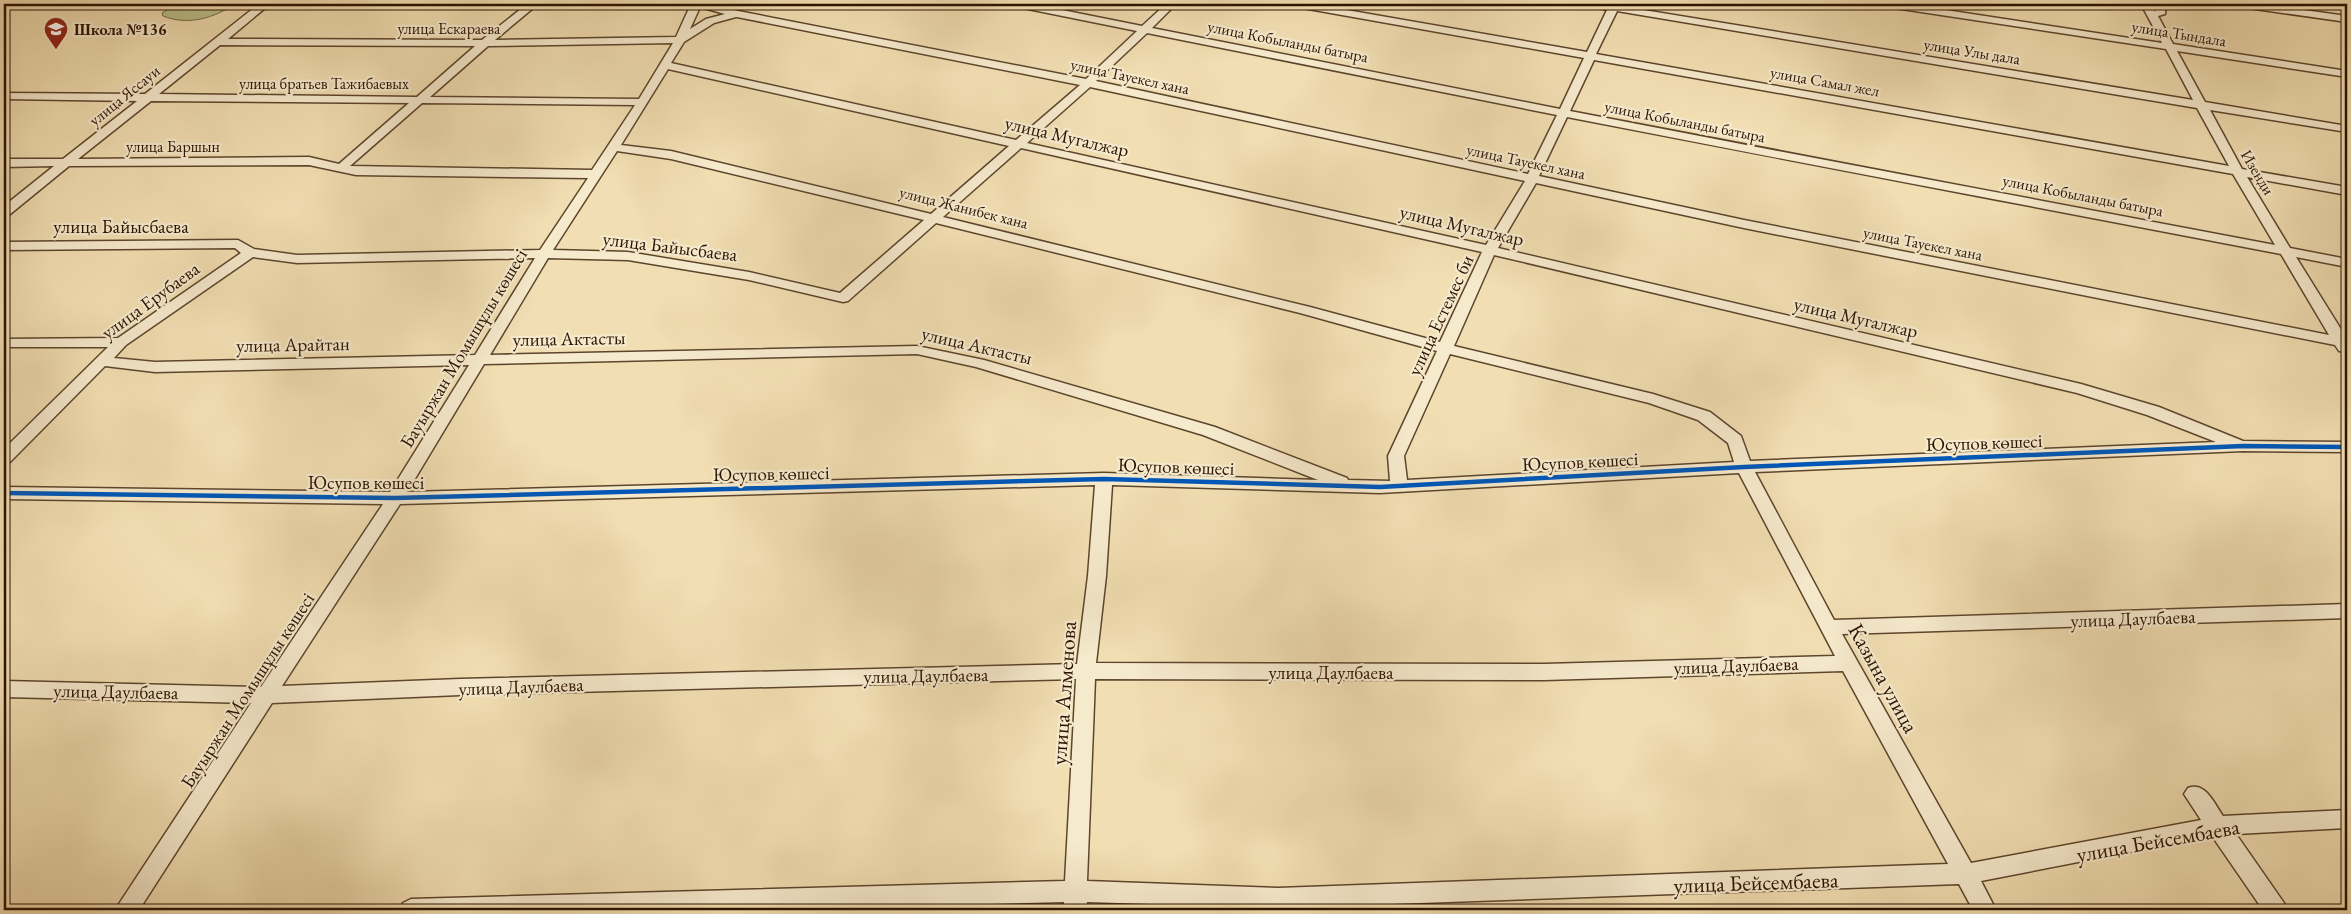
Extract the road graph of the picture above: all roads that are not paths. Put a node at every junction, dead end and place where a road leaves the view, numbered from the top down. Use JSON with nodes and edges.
{"nodes":[{"id":1,"x":265,"y":4,"type":"edge"},
{"id":2,"x":533,"y":4,"type":"edge"},
{"id":3,"x":696,"y":4,"type":"edge"},
{"id":4,"x":700,"y":4,"type":"edge"},
{"id":5,"x":1018,"y":4,"type":"edge"},
{"id":6,"x":1172,"y":4,"type":"edge"},
{"id":7,"x":1297,"y":4,"type":"edge"},
{"id":8,"x":1591,"y":4,"type":"edge"},
{"id":9,"x":1888,"y":4,"type":"edge"},
{"id":10,"x":2139,"y":4,"type":"edge"},
{"id":11,"x":2146,"y":4,"type":"edge"},
{"id":12,"x":2241,"y":4,"type":"edge"},
{"id":13,"x":2267,"y":4,"type":"edge"},
{"id":14,"x":2338,"y":4,"type":"edge"},
{"id":15,"x":2347,"y":5,"type":"edge"},
{"id":16,"x":1614,"y":6,"type":"edge"},
{"id":17,"x":2157,"y":9,"type":"edge"},
{"id":18,"x":737,"y":14,"type":"junction"},
{"id":19,"x":2347,"y":17,"type":"edge"},
{"id":20,"x":1144,"y":29,"type":"junction"},
{"id":21,"x":680,"y":40,"type":"junction"},
{"id":22,"x":217,"y":42,"type":"junction"},
{"id":23,"x":484,"y":43,"type":"junction"},
{"id":24,"x":2174,"y":48,"type":"junction"},
{"id":25,"x":1591,"y":55,"type":"junction"},
{"id":26,"x":665,"y":64,"type":"junction"},
{"id":27,"x":2347,"y":74,"type":"edge"},
{"id":28,"x":1088,"y":83,"type":"junction"},
{"id":29,"x":4,"y":96,"type":"edge"},
{"id":30,"x":146,"y":98,"type":"junction"},
{"id":31,"x":421,"y":100,"type":"junction"},
{"id":32,"x":643,"y":102,"type":"junction"},
{"id":33,"x":2206,"y":106,"type":"junction"},
{"id":34,"x":1564,"y":113,"type":"junction"},
{"id":35,"x":2347,"y":129,"type":"edge"},
{"id":36,"x":1018,"y":145,"type":"junction"},
{"id":37,"x":613,"y":146,"type":"junction"},
{"id":38,"x":4,"y":163,"type":"edge"},
{"id":39,"x":64,"y":163,"type":"junction"},
{"id":40,"x":341,"y":168,"type":"junction"},
{"id":41,"x":2244,"y":173,"type":"junction"},
{"id":42,"x":598,"y":174,"type":"junction"},
{"id":43,"x":1532,"y":179,"type":"junction"},
{"id":44,"x":2347,"y":190,"type":"edge"},
{"id":45,"x":4,"y":212,"type":"edge"},
{"id":46,"x":933,"y":218,"type":"junction"},
{"id":47,"x":4,"y":246,"type":"edge"},
{"id":48,"x":244,"y":248,"type":"junction"},
{"id":49,"x":1490,"y":250,"type":"junction"},
{"id":50,"x":2284,"y":251,"type":"junction"},
{"id":51,"x":2298,"y":253,"type":"junction"},
{"id":52,"x":544,"y":254,"type":"junction"},
{"id":53,"x":2347,"y":263,"type":"edge"},
{"id":54,"x":2345,"y":339,"type":"edge"},
{"id":55,"x":121,"y":342,"type":"junction"},
{"id":56,"x":4,"y":343,"type":"edge"},
{"id":57,"x":1444,"y":348,"type":"junction"},
{"id":58,"x":2347,"y":354,"type":"edge"},
{"id":59,"x":483,"y":360,"type":"junction"},
{"id":60,"x":102,"y":361,"type":"junction"},
{"id":61,"x":2243,"y":446,"type":"junction"},
{"id":62,"x":2347,"y":447,"type":"edge"},
{"id":63,"x":4,"y":458,"type":"edge"},
{"id":64,"x":1744,"y":467,"type":"junction"},
{"id":65,"x":1104,"y":479,"type":"junction"},
{"id":66,"x":1352,"y":486,"type":"junction"},
{"id":67,"x":1399,"y":486,"type":"junction"},
{"id":68,"x":4,"y":493,"type":"edge"},
{"id":69,"x":395,"y":498,"type":"junction"},
{"id":70,"x":2347,"y":611,"type":"edge"},
{"id":71,"x":1829,"y":627,"type":"junction"},
{"id":72,"x":1848,"y":663,"type":"junction"},
{"id":73,"x":1086,"y":671,"type":"junction"},
{"id":74,"x":4,"y":689,"type":"edge"},
{"id":75,"x":268,"y":695,"type":"junction"},
{"id":76,"x":2195,"y":794,"type":"dead end"},
{"id":77,"x":2347,"y":819,"type":"edge"},
{"id":78,"x":2217,"y":826,"type":"junction"},
{"id":79,"x":1966,"y":874,"type":"junction"},
{"id":80,"x":1076,"y":901,"type":"edge"},
{"id":81,"x":126,"y":910,"type":"edge"},
{"id":82,"x":411,"y":910,"type":"edge"},
{"id":83,"x":1985,"y":910,"type":"edge"},
{"id":84,"x":2276,"y":910,"type":"edge"}],
"edges":[{"from":1,"to":22,"type":"street","name":"улица Яссауи"},
{"from":2,"to":23,"type":"street"},
{"from":3,"to":21,"type":"street","name":"Бауыржан Момышұлы көшесі"},
{"from":4,"to":18,"type":"street","name":"улица Тауекел хана"},
{"from":5,"to":20,"type":"street","name":"улица Кобыланды батыра"},
{"from":6,"to":20,"type":"street"},
{"from":7,"to":25,"type":"street","name":"улица Самал жел"},
{"from":8,"to":16,"type":"street","name":"улица Улы дала"},
{"from":9,"to":24,"type":"street","name":"улица Тындала"},
{"from":10,"to":17,"type":"street"},
{"from":11,"to":17,"type":"street","name":"Изенди"},
{"from":12,"to":19,"type":"street"},
{"from":13,"to":19,"type":"street"},
{"from":14,"to":15,"type":"street"},
{"from":16,"to":25,"type":"street","name":"улица Естемес би"},
{"from":16,"to":33,"type":"street","name":"улица Улы дала"},
{"from":17,"to":24,"type":"street","name":"Изенди"},
{"from":18,"to":21,"type":"street"},
{"from":18,"to":28,"type":"street","name":"улица Тауекел хана"},
{"from":20,"to":28,"type":"street"},
{"from":20,"to":34,"type":"street","name":"улица Кобыланды батыра"},
{"from":21,"to":23,"type":"street","name":"улица Ескараева"},
{"from":21,"to":26,"type":"street","name":"Бауыржан Момышұлы көшесі"},
{"from":22,"to":23,"type":"street","name":"улица Ескараева"},
{"from":22,"to":30,"type":"street","name":"улица Яссауи"},
{"from":23,"to":31,"type":"street"},
{"from":24,"to":27,"type":"street","name":"улица Тындала"},
{"from":24,"to":33,"type":"street","name":"Изенди"},
{"from":25,"to":34,"type":"street","name":"улица Естемес би"},
{"from":25,"to":41,"type":"street","name":"улица Самал жел"},
{"from":26,"to":32,"type":"street","name":"Бауыржан Момышұлы көшесі"},
{"from":26,"to":36,"type":"street","name":"улица Мугалжар"},
{"from":28,"to":36,"type":"street"},
{"from":28,"to":43,"type":"street","name":"улица Тауекел хана"},
{"from":29,"to":30,"type":"street","name":"улица братьев Тажибаевых"},
{"from":30,"to":31,"type":"street","name":"улица братьев Тажибаевых"},
{"from":30,"to":39,"type":"street","name":"улица Яссауи"},
{"from":31,"to":32,"type":"street","name":"улица братьев Тажибаевых"},
{"from":31,"to":40,"type":"street"},
{"from":32,"to":37,"type":"street","name":"Бауыржан Момышұлы көшесі"},
{"from":33,"to":35,"type":"street","name":"улица Улы дала"},
{"from":33,"to":41,"type":"street","name":"Изенди"},
{"from":34,"to":43,"type":"street","name":"улица Естемес би"},
{"from":34,"to":50,"type":"street","name":"улица Кобыланды батыра"},
{"from":36,"to":46,"type":"street"},
{"from":36,"to":49,"type":"street","name":"улица Мугалжар"},
{"from":37,"to":42,"type":"street","name":"Бауыржан Момышұлы көшесі"},
{"from":37,"to":46,"type":"street","name":"улица Жанибек хана"},
{"from":38,"to":39,"type":"street","name":"улица Баршын"},
{"from":39,"to":40,"type":"street","name":"улица Баршын"},
{"from":39,"to":45,"type":"street","name":"улица Яссауи"},
{"from":40,"to":42,"type":"street"},
{"from":41,"to":44,"type":"street","name":"улица Самал жел"},
{"from":41,"to":50,"type":"street","name":"Изенди"},
{"from":41,"to":51,"type":"street","name":"Изенди"},
{"from":42,"to":52,"type":"street","name":"Бауыржан Момышұлы көшесі"},
{"from":43,"to":49,"type":"street","name":"улица Естемес би"},
{"from":43,"to":54,"type":"street","name":"улица Тауекел хана"},
{"from":46,"to":52,"type":"street","name":"улица Байысбаева"},
{"from":46,"to":57,"type":"street","name":"улица Жанибек хана"},
{"from":47,"to":48,"type":"street","name":"улица Байысбаева"},
{"from":48,"to":52,"type":"street","name":"улица Байысбаева"},
{"from":48,"to":55,"type":"street","name":"улица Ерубаева"},
{"from":49,"to":57,"type":"street","name":"улица Естемес би"},
{"from":49,"to":61,"type":"street","name":"улица Мугалжар"},
{"from":50,"to":51,"type":"street","name":"улица Кобыланды батыра"},
{"from":50,"to":54,"type":"street","name":"Изенди"},
{"from":51,"to":53,"type":"street","name":"улица Кобыланды батыра"},
{"from":51,"to":54,"type":"street","name":"Изенди"},
{"from":52,"to":59,"type":"street","name":"Бауыржан Момышұлы көшесі"},
{"from":54,"to":58,"type":"street","name":"Изенди"},
{"from":55,"to":56,"type":"street"},
{"from":55,"to":60,"type":"street","name":"улица Ерубаева"},
{"from":57,"to":64,"type":"street","name":"Казына улица"},
{"from":57,"to":67,"type":"street","name":"улица Естемес би"},
{"from":59,"to":60,"type":"street","name":"улица Арайтан"},
{"from":59,"to":66,"type":"street","name":"улица Актасты"},
{"from":59,"to":69,"type":"street","name":"Бауыржан Момышұлы көшесі"},
{"from":60,"to":63,"type":"street","name":"улица Ерубаева"},
{"from":61,"to":62,"type":"street","name":"Юсупов көшесі"},
{"from":61,"to":64,"type":"street","name":"Юсупов көшесі"},
{"from":64,"to":67,"type":"street","name":"Юсупов көшесі"},
{"from":64,"to":71,"type":"street","name":"Казына улица"},
{"from":65,"to":66,"type":"street","name":"Юсупов көшесі"},
{"from":65,"to":69,"type":"street","name":"Юсупов көшесі"},
{"from":65,"to":73,"type":"street","name":"улица Алменова"},
{"from":66,"to":67,"type":"street","name":"Юсупов көшесі"},
{"from":68,"to":69,"type":"street","name":"Юсупов көшесі"},
{"from":69,"to":75,"type":"street","name":"Бауыржан Момышұлы көшесі"},
{"from":70,"to":71,"type":"street","name":"улица Даулбаева"},
{"from":71,"to":72,"type":"street","name":"Казына улица"},
{"from":72,"to":73,"type":"street","name":"улица Даулбаева"},
{"from":72,"to":79,"type":"street","name":"Казына улица"},
{"from":73,"to":75,"type":"street","name":"улица Даулбаева"},
{"from":73,"to":80,"type":"street","name":"улица Алменова"},
{"from":74,"to":75,"type":"street","name":"улица Даулбаева"},
{"from":75,"to":81,"type":"street","name":"Бауыржан Момышұлы көшесі"},
{"from":76,"to":78,"type":"street"},
{"from":77,"to":78,"type":"street","name":"улица Бейсембаева"},
{"from":78,"to":79,"type":"street","name":"улица Бейсембаева"},
{"from":78,"to":84,"type":"street"},
{"from":79,"to":80,"type":"street","name":"улица Бейсембаева"},
{"from":79,"to":83,"type":"street","name":"Казына улица"},
{"from":80,"to":82,"type":"street","name":"улица Бейсембаева"}]}
